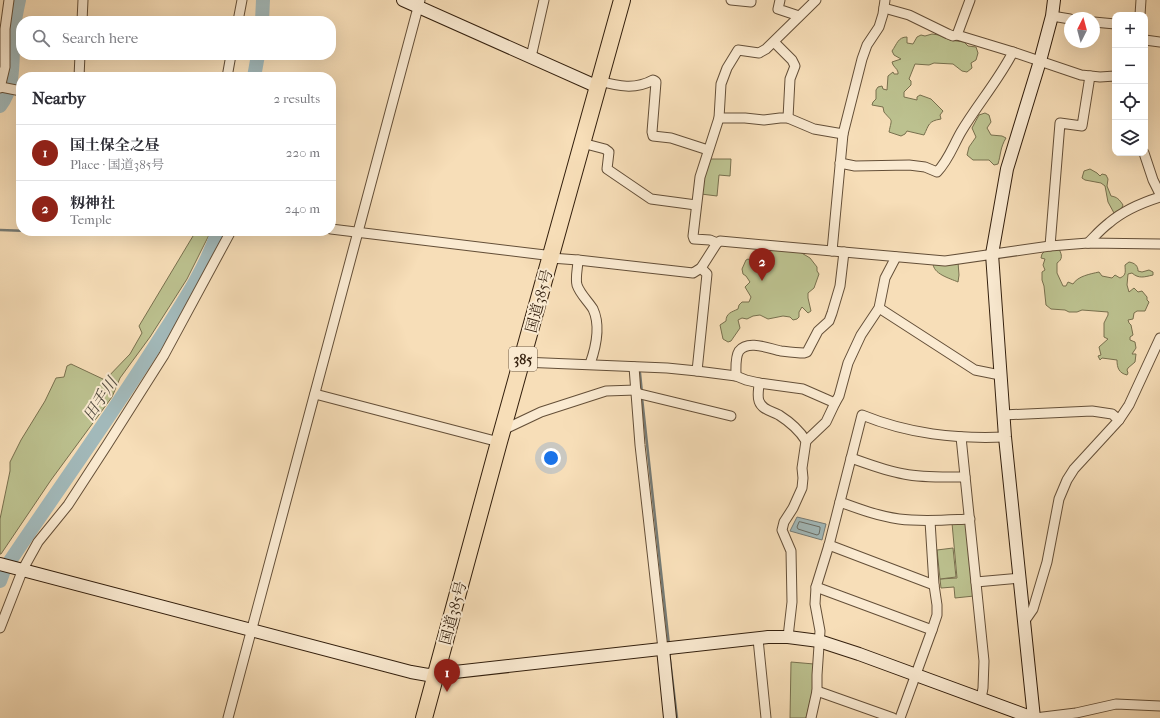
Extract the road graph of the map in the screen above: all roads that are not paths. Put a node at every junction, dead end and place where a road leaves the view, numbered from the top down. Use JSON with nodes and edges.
{"nodes":[{"id":1,"x":9,"y":0,"type":"edge"},
{"id":2,"x":83,"y":0,"type":"edge"},
{"id":3,"x":242,"y":0,"type":"edge"},
{"id":4,"x":403,"y":0,"type":"edge"},
{"id":5,"x":544,"y":0,"type":"edge"},
{"id":6,"x":622,"y":0,"type":"edge"},
{"id":7,"x":731,"y":0,"type":"edge"},
{"id":8,"x":752,"y":0,"type":"edge"},
{"id":9,"x":780,"y":0,"type":"edge"},
{"id":10,"x":816,"y":0,"type":"edge"},
{"id":11,"x":970,"y":0,"type":"edge"},
{"id":12,"x":1054,"y":0,"type":"edge"},
{"id":13,"x":1141,"y":0,"type":"edge"},
{"id":14,"x":419,"y":3,"type":"edge"},
{"id":15,"x":884,"y":4,"type":"edge"},
{"id":16,"x":1140,"y":12,"type":"edge"},
{"id":17,"x":82,"y":16,"type":"edge"},
{"id":18,"x":239,"y":16,"type":"edge"},
{"id":19,"x":799,"y":16,"type":"junction"},
{"id":20,"x":1052,"y":16,"type":"junction"},
{"id":21,"x":1064,"y":18,"type":"edge"},
{"id":22,"x":1100,"y":23,"type":"edge"},
{"id":23,"x":1112,"y":24,"type":"edge"},
{"id":24,"x":957,"y":35,"type":"junction"},
{"id":25,"x":1148,"y":40,"type":"edge"},
{"id":26,"x":774,"y":42,"type":"junction"},
{"id":27,"x":1160,"y":42,"type":"edge"},
{"id":28,"x":1013,"y":52,"type":"junction"},
{"id":29,"x":531,"y":57,"type":"junction"},
{"id":30,"x":80,"y":60,"type":"edge"},
{"id":31,"x":230,"y":60,"type":"edge"},
{"id":32,"x":1040,"y":61,"type":"junction"},
{"id":33,"x":79,"y":72,"type":"edge"},
{"id":34,"x":228,"y":72,"type":"edge"},
{"id":35,"x":1090,"y":76,"type":"junction"},
{"id":36,"x":1112,"y":76,"type":"edge"},
{"id":37,"x":598,"y":84,"type":"junction"},
{"id":38,"x":0,"y":87,"type":"edge"},
{"id":39,"x":16,"y":90,"type":"edge"},
{"id":40,"x":719,"y":118,"type":"junction"},
{"id":41,"x":788,"y":118,"type":"junction"},
{"id":42,"x":843,"y":134,"type":"junction"},
{"id":43,"x":582,"y":143,"type":"junction"},
{"id":44,"x":708,"y":150,"type":"junction"},
{"id":45,"x":1145,"y":156,"type":"edge"},
{"id":46,"x":840,"y":163,"type":"junction"},
{"id":47,"x":1160,"y":195,"type":"edge"},
{"id":48,"x":696,"y":206,"type":"junction"},
{"id":49,"x":336,"y":230,"type":"edge"},
{"id":50,"x":358,"y":232,"type":"junction"},
{"id":51,"x":228,"y":236,"type":"edge"},
{"id":52,"x":717,"y":243,"type":"junction"},
{"id":53,"x":1088,"y":243,"type":"junction"},
{"id":54,"x":1160,"y":244,"type":"edge"},
{"id":55,"x":1050,"y":246,"type":"junction"},
{"id":56,"x":832,"y":251,"type":"junction"},
{"id":57,"x":844,"y":252,"type":"junction"},
{"id":58,"x":992,"y":254,"type":"junction"},
{"id":59,"x":896,"y":257,"type":"junction"},
{"id":60,"x":551,"y":258,"type":"junction"},
{"id":61,"x":578,"y":260,"type":"junction"},
{"id":62,"x":702,"y":268,"type":"junction"},
{"id":63,"x":880,"y":308,"type":"junction"},
{"id":64,"x":1159,"y":344,"type":"edge"},
{"id":65,"x":522,"y":362,"type":"junction"},
{"id":66,"x":590,"y":364,"type":"junction"},
{"id":67,"x":634,"y":367,"type":"junction"},
{"id":68,"x":697,"y":371,"type":"junction"},
{"id":69,"x":1000,"y":375,"type":"junction"},
{"id":70,"x":736,"y":376,"type":"junction"},
{"id":71,"x":759,"y":383,"type":"junction"},
{"id":72,"x":636,"y":391,"type":"junction"},
{"id":73,"x":315,"y":394,"type":"junction"},
{"id":74,"x":835,"y":403,"type":"junction"},
{"id":75,"x":1003,"y":415,"type":"junction"},
{"id":76,"x":731,"y":416,"type":"dead end"},
{"id":77,"x":1119,"y":420,"type":"junction"},
{"id":78,"x":501,"y":436,"type":"junction"},
{"id":79,"x":1005,"y":436,"type":"junction"},
{"id":80,"x":961,"y":437,"type":"junction"},
{"id":81,"x":806,"y":442,"type":"junction"},
{"id":82,"x":851,"y":458,"type":"junction"},
{"id":83,"x":965,"y":477,"type":"junction"},
{"id":84,"x":840,"y":502,"type":"junction"},
{"id":85,"x":970,"y":519,"type":"junction"},
{"id":86,"x":930,"y":521,"type":"junction"},
{"id":87,"x":829,"y":545,"type":"junction"},
{"id":88,"x":0,"y":564,"type":"edge"},
{"id":89,"x":23,"y":569,"type":"junction"},
{"id":90,"x":1020,"y":578,"type":"junction"},
{"id":91,"x":976,"y":582,"type":"junction"},
{"id":92,"x":934,"y":585,"type":"junction"},
{"id":93,"x":816,"y":587,"type":"junction"},
{"id":94,"x":1024,"y":622,"type":"junction"},
{"id":95,"x":0,"y":628,"type":"edge"},
{"id":96,"x":252,"y":630,"type":"junction"},
{"id":97,"x":932,"y":630,"type":"junction"},
{"id":98,"x":788,"y":637,"type":"junction"},
{"id":99,"x":758,"y":639,"type":"junction"},
{"id":100,"x":819,"y":641,"type":"junction"},
{"id":101,"x":662,"y":649,"type":"junction"},
{"id":102,"x":437,"y":673,"type":"junction"},
{"id":103,"x":916,"y":675,"type":"junction"},
{"id":104,"x":817,"y":691,"type":"junction"},
{"id":105,"x":981,"y":699,"type":"junction"},
{"id":106,"x":1160,"y":706,"type":"edge"},
{"id":107,"x":228,"y":718,"type":"edge"},
{"id":108,"x":424,"y":718,"type":"edge"},
{"id":109,"x":670,"y":718,"type":"edge"},
{"id":110,"x":766,"y":718,"type":"edge"},
{"id":111,"x":811,"y":718,"type":"edge"},
{"id":112,"x":893,"y":718,"type":"edge"},
{"id":113,"x":900,"y":718,"type":"edge"},
{"id":114,"x":1034,"y":718,"type":"edge"}],
"edges":[{"from":1,"to":38,"type":"street"},
{"from":2,"to":17,"type":"street"},
{"from":3,"to":18,"type":"street"},
{"from":4,"to":14,"type":"street"},
{"from":5,"to":29,"type":"street"},
{"from":6,"to":37,"type":"highway","name":"国道385号","number":"385"},
{"from":7,"to":8,"type":"street"},
{"from":9,"to":19,"type":"street"},
{"from":10,"to":19,"type":"street"},
{"from":11,"to":24,"type":"street"},
{"from":12,"to":20,"type":"street"},
{"from":13,"to":16,"type":"street"},
{"from":14,"to":29,"type":"street"},
{"from":14,"to":50,"type":"street"},
{"from":15,"to":24,"type":"street"},
{"from":15,"to":42,"type":"street"},
{"from":19,"to":26,"type":"street"},
{"from":20,"to":21,"type":"street"},
{"from":20,"to":32,"type":"street"},
{"from":22,"to":23,"type":"street"},
{"from":24,"to":28,"type":"street"},
{"from":25,"to":27,"type":"street"},
{"from":26,"to":40,"type":"street"},
{"from":26,"to":41,"type":"street"},
{"from":28,"to":32,"type":"street"},
{"from":28,"to":46,"type":"street"},
{"from":29,"to":37,"type":"street"},
{"from":30,"to":33,"type":"street"},
{"from":31,"to":34,"type":"street"},
{"from":32,"to":35,"type":"street"},
{"from":32,"to":58,"type":"street"},
{"from":35,"to":36,"type":"street"},
{"from":35,"to":55,"type":"street"},
{"from":37,"to":43,"type":"highway","name":"国道385号","number":"385"},
{"from":37,"to":44,"type":"street"},
{"from":38,"to":39,"type":"street"},
{"from":40,"to":41,"type":"street"},
{"from":40,"to":44,"type":"street"},
{"from":41,"to":42,"type":"street"},
{"from":42,"to":46,"type":"street"},
{"from":43,"to":48,"type":"street"},
{"from":43,"to":60,"type":"highway","name":"国道385号","number":"385"},
{"from":44,"to":48,"type":"street"},
{"from":45,"to":47,"type":"street"},
{"from":46,"to":56,"type":"street"},
{"from":47,"to":53,"type":"street"},
{"from":48,"to":52,"type":"street"},
{"from":49,"to":50,"type":"street"},
{"from":50,"to":60,"type":"street"},
{"from":50,"to":73,"type":"street"},
{"from":51,"to":89,"type":"street"},
{"from":52,"to":56,"type":"street"},
{"from":52,"to":62,"type":"street"},
{"from":53,"to":54,"type":"street"},
{"from":53,"to":55,"type":"street"},
{"from":55,"to":58,"type":"street"},
{"from":56,"to":57,"type":"street"},
{"from":57,"to":59,"type":"street"},
{"from":57,"to":70,"type":"street"},
{"from":58,"to":59,"type":"street"},
{"from":58,"to":69,"type":"street"},
{"from":59,"to":63,"type":"street"},
{"from":60,"to":61,"type":"street"},
{"from":60,"to":65,"type":"highway","name":"国道385号","number":"385"},
{"from":61,"to":62,"type":"street"},
{"from":61,"to":66,"type":"street"},
{"from":62,"to":68,"type":"street"},
{"from":63,"to":69,"type":"street"},
{"from":63,"to":74,"type":"street"},
{"from":64,"to":77,"type":"street"},
{"from":65,"to":66,"type":"street"},
{"from":65,"to":78,"type":"highway","name":"国道385号","number":"385"},
{"from":66,"to":67,"type":"street"},
{"from":67,"to":68,"type":"street"},
{"from":67,"to":72,"type":"street"},
{"from":68,"to":70,"type":"street"},
{"from":69,"to":75,"type":"street"},
{"from":70,"to":71,"type":"street"},
{"from":71,"to":74,"type":"street"},
{"from":71,"to":81,"type":"street"},
{"from":72,"to":76,"type":"street"},
{"from":72,"to":78,"type":"street"},
{"from":72,"to":101,"type":"street"},
{"from":73,"to":78,"type":"street"},
{"from":73,"to":96,"type":"street"},
{"from":74,"to":81,"type":"street"},
{"from":75,"to":77,"type":"street"},
{"from":75,"to":79,"type":"street"},
{"from":77,"to":94,"type":"street"},
{"from":78,"to":102,"type":"highway","name":"国道385号","number":"385"},
{"from":79,"to":80,"type":"street"},
{"from":79,"to":90,"type":"street"},
{"from":80,"to":82,"type":"street"},
{"from":80,"to":83,"type":"street"},
{"from":81,"to":98,"type":"street"},
{"from":82,"to":83,"type":"street"},
{"from":82,"to":84,"type":"street"},
{"from":83,"to":85,"type":"street"},
{"from":84,"to":86,"type":"street"},
{"from":84,"to":87,"type":"street"},
{"from":85,"to":86,"type":"street"},
{"from":85,"to":91,"type":"street"},
{"from":86,"to":92,"type":"street"},
{"from":87,"to":92,"type":"street"},
{"from":87,"to":93,"type":"street"},
{"from":88,"to":89,"type":"street"},
{"from":89,"to":95,"type":"street"},
{"from":89,"to":96,"type":"street"},
{"from":90,"to":91,"type":"street"},
{"from":90,"to":94,"type":"street"},
{"from":91,"to":105,"type":"street"},
{"from":92,"to":97,"type":"street"},
{"from":93,"to":97,"type":"street"},
{"from":93,"to":100,"type":"street"},
{"from":94,"to":114,"type":"street"},
{"from":96,"to":102,"type":"street"},
{"from":96,"to":107,"type":"street"},
{"from":97,"to":103,"type":"street"},
{"from":98,"to":99,"type":"street"},
{"from":98,"to":100,"type":"street"},
{"from":99,"to":101,"type":"street"},
{"from":99,"to":110,"type":"street"},
{"from":100,"to":103,"type":"street"},
{"from":100,"to":104,"type":"street"},
{"from":101,"to":102,"type":"street"},
{"from":101,"to":109,"type":"street"},
{"from":102,"to":108,"type":"highway","name":"国道385号","number":"385"},
{"from":103,"to":105,"type":"street"},
{"from":103,"to":113,"type":"street"},
{"from":104,"to":111,"type":"street"},
{"from":104,"to":112,"type":"street"},
{"from":105,"to":114,"type":"street"},
{"from":106,"to":114,"type":"street"}]}
